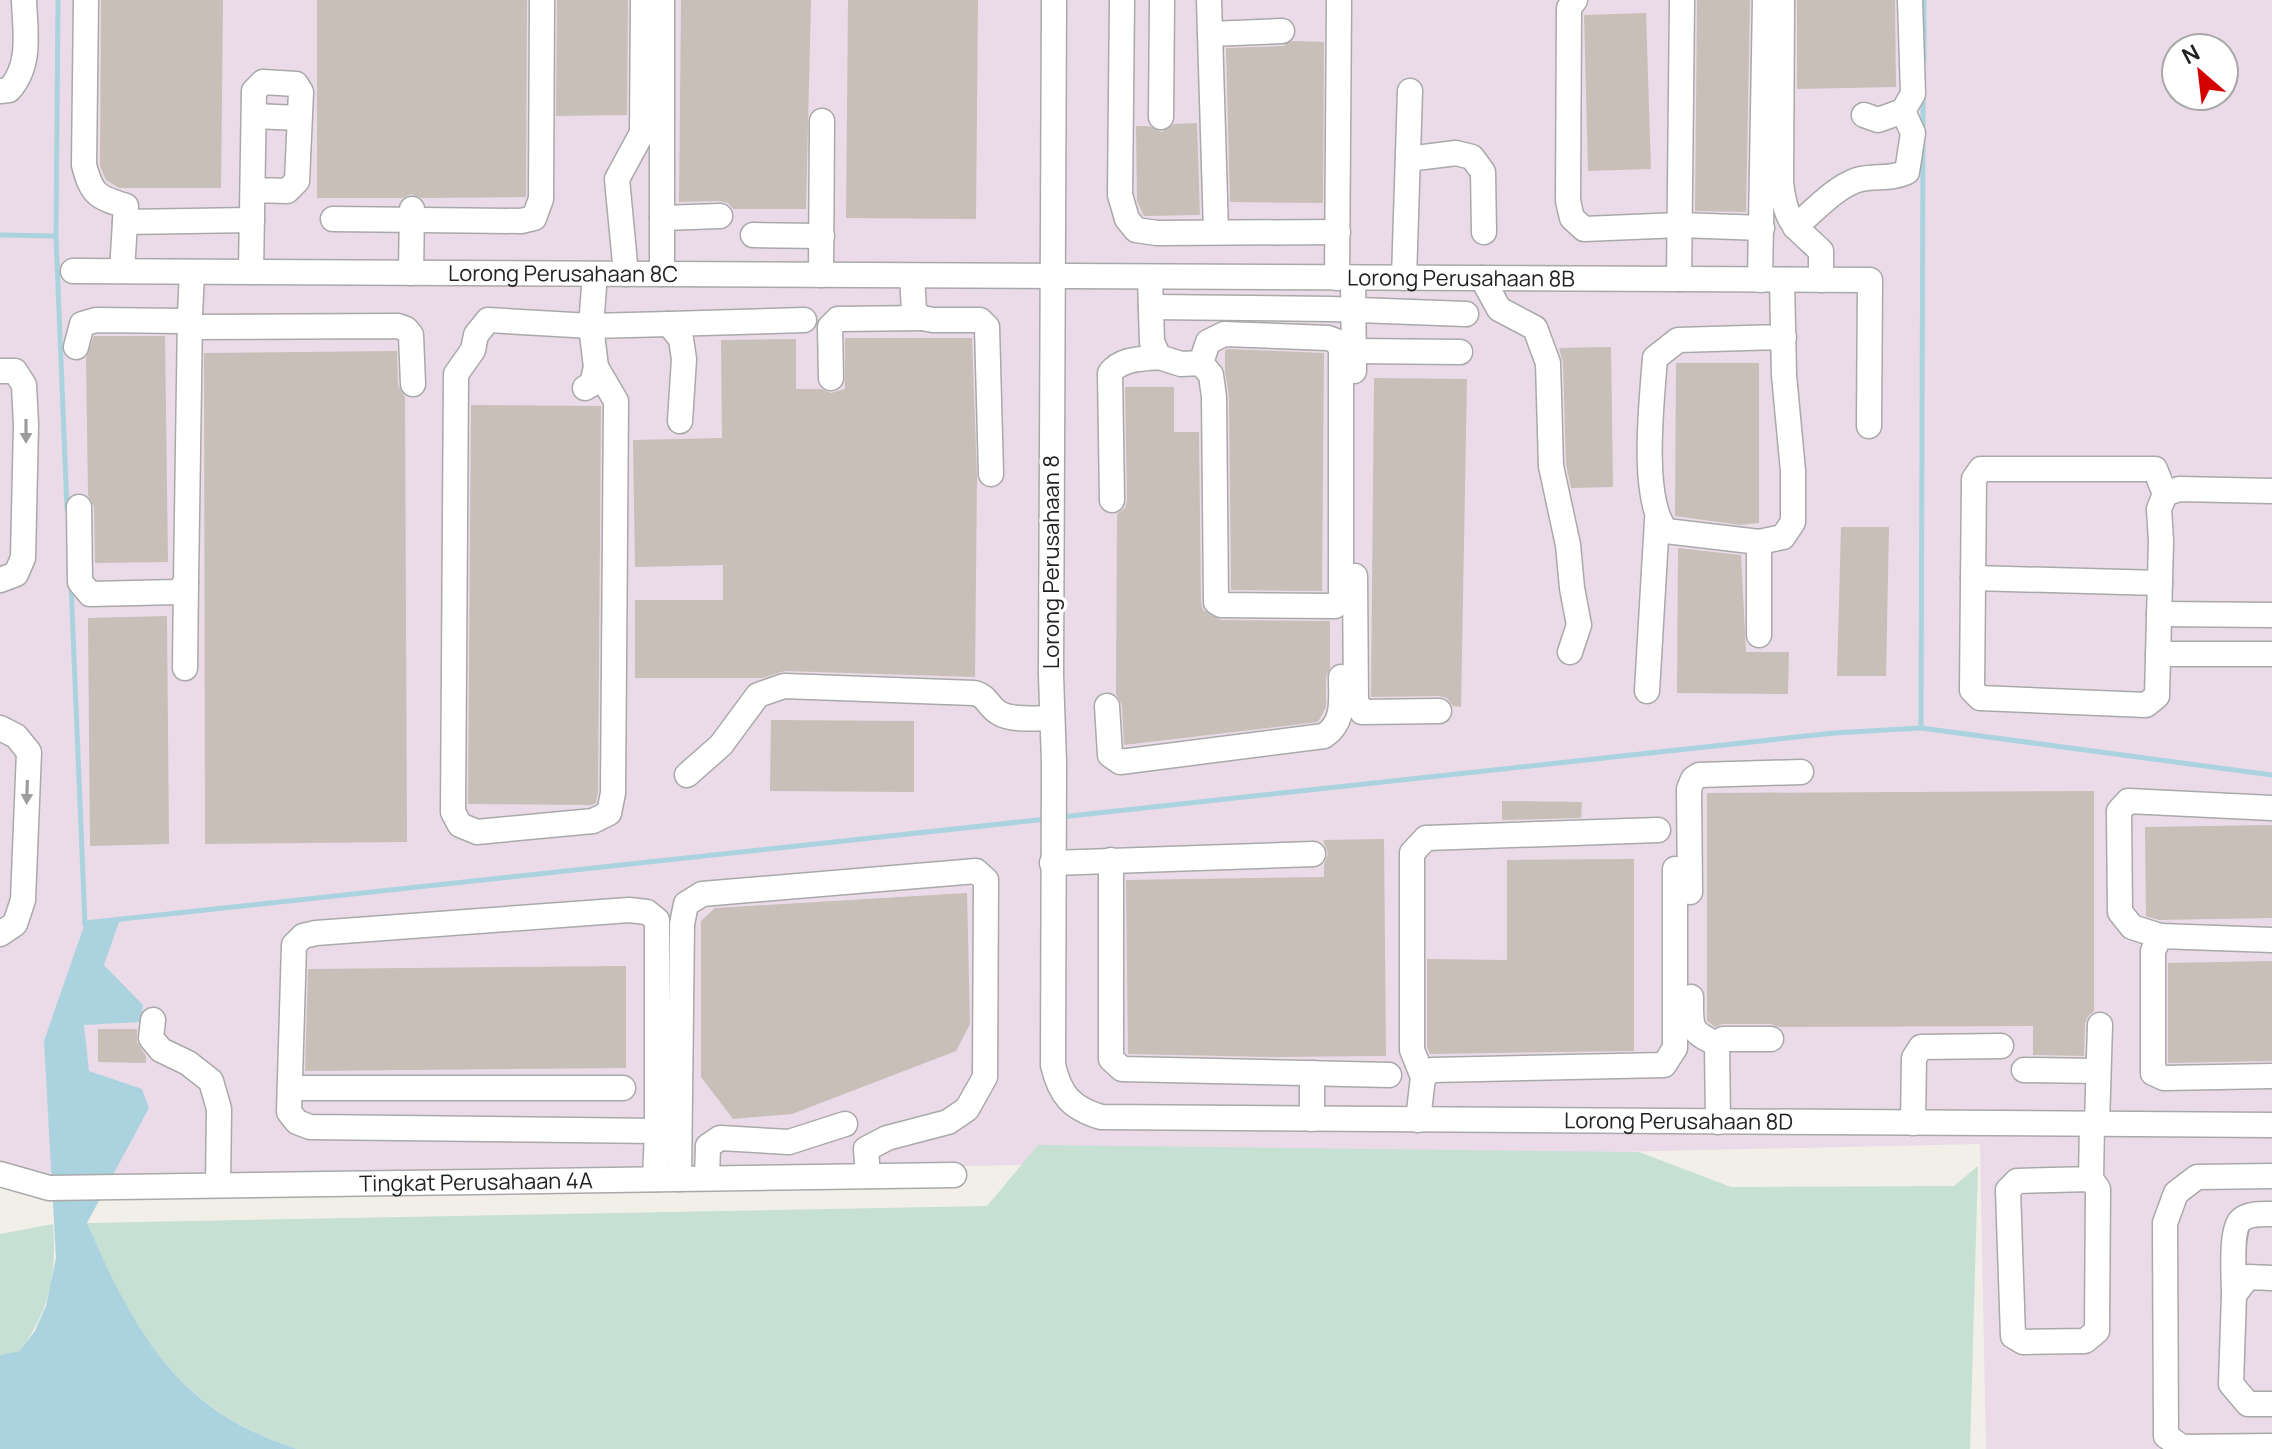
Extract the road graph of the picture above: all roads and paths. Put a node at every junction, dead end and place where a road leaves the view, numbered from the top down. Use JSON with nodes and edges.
{"nodes":[{"id":1,"x":24,"y":0,"type":"edge"},
{"id":2,"x":86,"y":0,"type":"edge"},
{"id":3,"x":542,"y":0,"type":"edge"},
{"id":4,"x":643,"y":0,"type":"edge"},
{"id":5,"x":662,"y":0,"type":"edge"},
{"id":6,"x":1054,"y":0,"type":"edge"},
{"id":7,"x":1122,"y":0,"type":"edge"},
{"id":8,"x":1162,"y":0,"type":"edge"},
{"id":9,"x":1209,"y":0,"type":"edge"},
{"id":10,"x":1339,"y":0,"type":"edge"},
{"id":11,"x":1575,"y":0,"type":"edge"},
{"id":12,"x":1682,"y":0,"type":"edge"},
{"id":13,"x":1765,"y":0,"type":"edge"},
{"id":14,"x":1782,"y":0,"type":"edge"},
{"id":15,"x":1910,"y":0,"type":"edge"},
{"id":16,"x":1282,"y":31,"type":"dead end"},
{"id":17,"x":1210,"y":34,"type":"junction"},
{"id":18,"x":0,"y":91,"type":"edge"},
{"id":19,"x":1410,"y":91,"type":"dead end"},
{"id":20,"x":1903,"y":111,"type":"junction"},
{"id":21,"x":1864,"y":115,"type":"dead end"},
{"id":22,"x":254,"y":116,"type":"junction"},
{"id":23,"x":1161,"y":117,"type":"dead end"},
{"id":24,"x":299,"y":118,"type":"junction"},
{"id":25,"x":822,"y":121,"type":"dead end"},
{"id":26,"x":1408,"y":159,"type":"junction"},
{"id":27,"x":253,"y":190,"type":"junction"},
{"id":28,"x":412,"y":214,"type":"junction"},
{"id":29,"x":720,"y":216,"type":"dead end"},
{"id":30,"x":662,"y":218,"type":"junction"},
{"id":31,"x":333,"y":219,"type":"dead end"},
{"id":32,"x":252,"y":220,"type":"junction"},
{"id":33,"x":125,"y":222,"type":"junction"},
{"id":34,"x":1680,"y":225,"type":"junction"},
{"id":35,"x":1795,"y":227,"type":"junction"},
{"id":36,"x":1762,"y":228,"type":"junction"},
{"id":37,"x":1216,"y":232,"type":"junction"},
{"id":38,"x":1338,"y":232,"type":"junction"},
{"id":39,"x":1484,"y":232,"type":"dead end"},
{"id":40,"x":753,"y":235,"type":"dead end"},
{"id":41,"x":822,"y":236,"type":"junction"},
{"id":42,"x":73,"y":271,"type":"dead end"},
{"id":43,"x":122,"y":271,"type":"junction"},
{"id":44,"x":192,"y":272,"type":"junction"},
{"id":45,"x":251,"y":272,"type":"junction"},
{"id":46,"x":411,"y":273,"type":"junction"},
{"id":47,"x":595,"y":274,"type":"junction"},
{"id":48,"x":626,"y":274,"type":"junction"},
{"id":49,"x":662,"y":274,"type":"junction"},
{"id":50,"x":821,"y":275,"type":"junction"},
{"id":51,"x":912,"y":276,"type":"junction"},
{"id":52,"x":1052,"y":276,"type":"junction"},
{"id":53,"x":1150,"y":277,"type":"junction"},
{"id":54,"x":1345,"y":278,"type":"junction"},
{"id":55,"x":1404,"y":278,"type":"junction"},
{"id":56,"x":1482,"y":278,"type":"junction"},
{"id":57,"x":1679,"y":279,"type":"junction"},
{"id":58,"x":1771,"y":280,"type":"junction"},
{"id":59,"x":1821,"y":280,"type":"junction"},
{"id":60,"x":1151,"y":307,"type":"junction"},
{"id":61,"x":1353,"y":310,"type":"junction"},
{"id":62,"x":1466,"y":314,"type":"dead end"},
{"id":63,"x":922,"y":318,"type":"junction"},
{"id":64,"x":804,"y":320,"type":"dead end"},
{"id":65,"x":190,"y":321,"type":"junction"},
{"id":66,"x":669,"y":324,"type":"junction"},
{"id":67,"x":591,"y":326,"type":"junction"},
{"id":68,"x":1784,"y":337,"type":"junction"},
{"id":69,"x":76,"y":347,"type":"dead end"},
{"id":70,"x":1354,"y":351,"type":"junction"},
{"id":71,"x":1460,"y":352,"type":"dead end"},
{"id":72,"x":1159,"y":357,"type":"junction"},
{"id":73,"x":1201,"y":363,"type":"junction"},
{"id":74,"x":0,"y":371,"type":"edge"},
{"id":75,"x":831,"y":378,"type":"dead end"},
{"id":76,"x":413,"y":384,"type":"dead end"},
{"id":77,"x":680,"y":421,"type":"dead end"},
{"id":78,"x":1869,"y":426,"type":"dead end"},
{"id":79,"x":991,"y":474,"type":"dead end"},
{"id":80,"x":2272,"y":491,"type":"edge"},
{"id":81,"x":2165,"y":494,"type":"junction"},
{"id":82,"x":1112,"y":500,"type":"dead end"},
{"id":83,"x":79,"y":507,"type":"dead end"},
{"id":84,"x":1657,"y":520,"type":"junction"},
{"id":85,"x":1759,"y":542,"type":"junction"},
{"id":86,"x":1973,"y":578,"type":"junction"},
{"id":87,"x":0,"y":580,"type":"edge"},
{"id":88,"x":186,"y":582,"type":"junction"},
{"id":89,"x":2160,"y":583,"type":"junction"},
{"id":90,"x":1341,"y":599,"type":"junction"},
{"id":91,"x":2159,"y":614,"type":"junction"},
{"id":92,"x":2272,"y":615,"type":"edge"},
{"id":93,"x":1759,"y":635,"type":"dead end"},
{"id":94,"x":1570,"y":652,"type":"dead end"},
{"id":95,"x":2158,"y":654,"type":"junction"},
{"id":96,"x":2272,"y":654,"type":"edge"},
{"id":97,"x":185,"y":668,"type":"dead end"},
{"id":98,"x":1647,"y":691,"type":"dead end"},
{"id":99,"x":1107,"y":706,"type":"dead end"},
{"id":100,"x":1439,"y":711,"type":"dead end"},
{"id":101,"x":1052,"y":718,"type":"junction"},
{"id":102,"x":0,"y":728,"type":"edge"},
{"id":103,"x":1801,"y":772,"type":"dead end"},
{"id":104,"x":687,"y":775,"type":"dead end"},
{"id":105,"x":2272,"y":808,"type":"edge"},
{"id":106,"x":1658,"y":830,"type":"dead end"},
{"id":107,"x":1052,"y":853,"type":"junction"},
{"id":108,"x":1313,"y":854,"type":"dead end"},
{"id":109,"x":1111,"y":860,"type":"junction"},
{"id":110,"x":1675,"y":869,"type":"dead end"},
{"id":111,"x":0,"y":934,"type":"edge"},
{"id":112,"x":2160,"y":936,"type":"junction"},
{"id":113,"x":2272,"y":940,"type":"edge"},
{"id":114,"x":153,"y":1020,"type":"dead end"},
{"id":115,"x":2100,"y":1025,"type":"dead end"},
{"id":116,"x":1771,"y":1039,"type":"dead end"},
{"id":117,"x":1717,"y":1044,"type":"junction"},
{"id":118,"x":2001,"y":1046,"type":"dead end"},
{"id":119,"x":2024,"y":1070,"type":"dead end"},
{"id":120,"x":2097,"y":1071,"type":"junction"},
{"id":121,"x":1312,"y":1073,"type":"junction"},
{"id":122,"x":1389,"y":1075,"type":"dead end"},
{"id":123,"x":2272,"y":1076,"type":"edge"},
{"id":124,"x":1423,"y":1077,"type":"junction"},
{"id":125,"x":290,"y":1088,"type":"junction"},
{"id":126,"x":623,"y":1088,"type":"dead end"},
{"id":127,"x":1084,"y":1112,"type":"joint"},
{"id":128,"x":1312,"y":1119,"type":"junction"},
{"id":129,"x":1418,"y":1120,"type":"junction"},
{"id":130,"x":1718,"y":1122,"type":"junction"},
{"id":131,"x":1913,"y":1123,"type":"junction"},
{"id":132,"x":845,"y":1124,"type":"dead end"},
{"id":133,"x":2095,"y":1124,"type":"junction"},
{"id":134,"x":2272,"y":1125,"type":"edge"},
{"id":135,"x":657,"y":1131,"type":"junction"},
{"id":136,"x":0,"y":1174,"type":"edge"},
{"id":137,"x":954,"y":1175,"type":"dead end"},
{"id":138,"x":868,"y":1176,"type":"junction"},
{"id":139,"x":2272,"y":1176,"type":"edge"},
{"id":140,"x":707,"y":1178,"type":"junction"},
{"id":141,"x":667,"y":1179,"type":"junction"},
{"id":142,"x":2091,"y":1179,"type":"junction"},
{"id":143,"x":218,"y":1185,"type":"junction"},
{"id":144,"x":2272,"y":1214,"type":"edge"},
{"id":145,"x":2272,"y":1278,"type":"edge"},
{"id":146,"x":2234,"y":1295,"type":"junction"},
{"id":147,"x":2272,"y":1404,"type":"edge"},
{"id":148,"x":2272,"y":1446,"type":"edge"}],
"edges":[{"from":1,"to":18,"type":"street"},
{"from":2,"to":33,"type":"street"},
{"from":3,"to":28,"type":"street"},
{"from":4,"to":48,"type":"street"},
{"from":5,"to":30,"type":"street"},
{"from":6,"to":52,"type":"street","name":"Lorong Perusahaan 8"},
{"from":7,"to":37,"type":"street"},
{"from":8,"to":23,"type":"street"},
{"from":9,"to":17,"type":"street"},
{"from":10,"to":38,"type":"street"},
{"from":11,"to":34,"type":"street"},
{"from":12,"to":34,"type":"street"},
{"from":13,"to":36,"type":"street"},
{"from":14,"to":35,"type":"street"},
{"from":15,"to":20,"type":"street"},
{"from":16,"to":17,"type":"street"},
{"from":17,"to":37,"type":"street"},
{"from":19,"to":26,"type":"street"},
{"from":20,"to":21,"type":"street"},
{"from":20,"to":35,"type":"street"},
{"from":22,"to":24,"type":"street"},
{"from":22,"to":24,"type":"street"},
{"from":22,"to":27,"type":"street"},
{"from":24,"to":27,"type":"street"},
{"from":25,"to":41,"type":"street"},
{"from":26,"to":39,"type":"street"},
{"from":26,"to":55,"type":"street"},
{"from":27,"to":32,"type":"street"},
{"from":28,"to":31,"type":"street"},
{"from":28,"to":46,"type":"street"},
{"from":29,"to":30,"type":"street"},
{"from":30,"to":49,"type":"street"},
{"from":32,"to":33,"type":"street"},
{"from":32,"to":45,"type":"street"},
{"from":33,"to":43,"type":"street"},
{"from":34,"to":36,"type":"street"},
{"from":34,"to":57,"type":"street"},
{"from":35,"to":59,"type":"street"},
{"from":36,"to":58,"type":"street"},
{"from":37,"to":38,"type":"street"},
{"from":38,"to":54,"type":"street"},
{"from":40,"to":41,"type":"street"},
{"from":41,"to":50,"type":"street"},
{"from":42,"to":43,"type":"street","name":"Lorong Perusahaan 8C"},
{"from":43,"to":44,"type":"street","name":"Lorong Perusahaan 8C"},
{"from":44,"to":45,"type":"street","name":"Lorong Perusahaan 8C"},
{"from":44,"to":65,"type":"street"},
{"from":45,"to":46,"type":"street","name":"Lorong Perusahaan 8C"},
{"from":46,"to":47,"type":"street","name":"Lorong Perusahaan 8C"},
{"from":47,"to":48,"type":"street","name":"Lorong Perusahaan 8C"},
{"from":47,"to":67,"type":"street"},
{"from":48,"to":49,"type":"street","name":"Lorong Perusahaan 8C"},
{"from":49,"to":50,"type":"street","name":"Lorong Perusahaan 8C"},
{"from":50,"to":51,"type":"street","name":"Lorong Perusahaan 8C"},
{"from":51,"to":52,"type":"street","name":"Lorong Perusahaan 8C"},
{"from":51,"to":63,"type":"street"},
{"from":52,"to":53,"type":"street","name":"Lorong Perusahaan 8B"},
{"from":52,"to":101,"type":"street","name":"Lorong Perusahaan 8"},
{"from":53,"to":54,"type":"street","name":"Lorong Perusahaan 8B"},
{"from":53,"to":60,"type":"street"},
{"from":54,"to":55,"type":"street","name":"Lorong Perusahaan 8B"},
{"from":54,"to":61,"type":"street"},
{"from":55,"to":56,"type":"street","name":"Lorong Perusahaan 8B"},
{"from":56,"to":57,"type":"street","name":"Lorong Perusahaan 8B"},
{"from":56,"to":94,"type":"street"},
{"from":57,"to":58,"type":"street","name":"Lorong Perusahaan 8B"},
{"from":58,"to":59,"type":"street","name":"Lorong Perusahaan 8B"},
{"from":58,"to":68,"type":"street"},
{"from":59,"to":78,"type":"street","name":"Lorong Perusahaan 8B"},
{"from":60,"to":61,"type":"street"},
{"from":60,"to":72,"type":"street"},
{"from":61,"to":62,"type":"street"},
{"from":61,"to":70,"type":"street"},
{"from":63,"to":75,"type":"street"},
{"from":63,"to":79,"type":"street"},
{"from":64,"to":66,"type":"street"},
{"from":65,"to":69,"type":"street"},
{"from":65,"to":76,"type":"street"},
{"from":65,"to":88,"type":"street"},
{"from":66,"to":67,"type":"street"},
{"from":66,"to":77,"type":"street"},
{"from":67,"to":67,"type":"street"},
{"from":68,"to":84,"type":"street"},
{"from":68,"to":85,"type":"street"},
{"from":70,"to":71,"type":"street"},
{"from":70,"to":100,"type":"street"},
{"from":72,"to":73,"type":"street"},
{"from":72,"to":82,"type":"street"},
{"from":73,"to":90,"type":"street"},
{"from":73,"to":90,"type":"street"},
{"from":74,"to":87,"type":"street","one_way":true},
{"from":80,"to":81,"type":"street"},
{"from":81,"to":86,"type":"street"},
{"from":81,"to":89,"type":"street"},
{"from":83,"to":88,"type":"street"},
{"from":84,"to":85,"type":"street"},
{"from":84,"to":98,"type":"street"},
{"from":85,"to":93,"type":"street"},
{"from":86,"to":89,"type":"street"},
{"from":86,"to":95,"type":"street"},
{"from":88,"to":97,"type":"street"},
{"from":89,"to":91,"type":"street"},
{"from":90,"to":99,"type":"street"},
{"from":91,"to":92,"type":"street"},
{"from":91,"to":95,"type":"street"},
{"from":95,"to":96,"type":"street"},
{"from":101,"to":104,"type":"street"},
{"from":101,"to":107,"type":"street","name":"Lorong Perusahaan 8"},
{"from":102,"to":111,"type":"street","one_way":true},
{"from":103,"to":117,"type":"street"},
{"from":105,"to":112,"type":"street"},
{"from":106,"to":124,"type":"street"},
{"from":107,"to":109,"type":"street"},
{"from":107,"to":127,"type":"street","name":"Lorong Perusahaan 8"},
{"from":108,"to":109,"type":"street"},
{"from":109,"to":121,"type":"street"},
{"from":110,"to":124,"type":"street"},
{"from":112,"to":113,"type":"street"},
{"from":112,"to":123,"type":"street"},
{"from":114,"to":143,"type":"street"},
{"from":115,"to":120,"type":"street"},
{"from":116,"to":117,"type":"street"},
{"from":117,"to":130,"type":"street"},
{"from":118,"to":131,"type":"street"},
{"from":119,"to":120,"type":"street"},
{"from":120,"to":133,"type":"street"},
{"from":121,"to":122,"type":"street"},
{"from":121,"to":128,"type":"street"},
{"from":124,"to":129,"type":"street"},
{"from":125,"to":126,"type":"street"},
{"from":125,"to":135,"type":"street"},
{"from":125,"to":135,"type":"street"},
{"from":127,"to":128,"type":"street","name":"Lorong Perusahaan 8D"},
{"from":128,"to":129,"type":"street","name":"Lorong Perusahaan 8D"},
{"from":129,"to":130,"type":"street","name":"Lorong Perusahaan 8D"},
{"from":130,"to":131,"type":"street","name":"Lorong Perusahaan 8D"},
{"from":131,"to":133,"type":"street","name":"Lorong Perusahaan 8D"},
{"from":132,"to":140,"type":"street"},
{"from":133,"to":134,"type":"street","name":"Lorong Perusahaan 8D"},
{"from":133,"to":142,"type":"street"},
{"from":135,"to":141,"type":"street"},
{"from":136,"to":143,"type":"street","name":"Tingkat Perusahaan 4A"},
{"from":137,"to":138,"type":"street","name":"Tingkat Perusahaan 4A"},
{"from":138,"to":140,"type":"street","name":"Tingkat Perusahaan 4A"},
{"from":138,"to":141,"type":"street"},
{"from":139,"to":148,"type":"street"},
{"from":140,"to":141,"type":"street","name":"Tingkat Perusahaan 4A"},
{"from":141,"to":143,"type":"street","name":"Tingkat Perusahaan 4A"},
{"from":142,"to":142,"type":"street"},
{"from":144,"to":146,"type":"street"},
{"from":145,"to":146,"type":"street"},
{"from":146,"to":147,"type":"street"}]}
